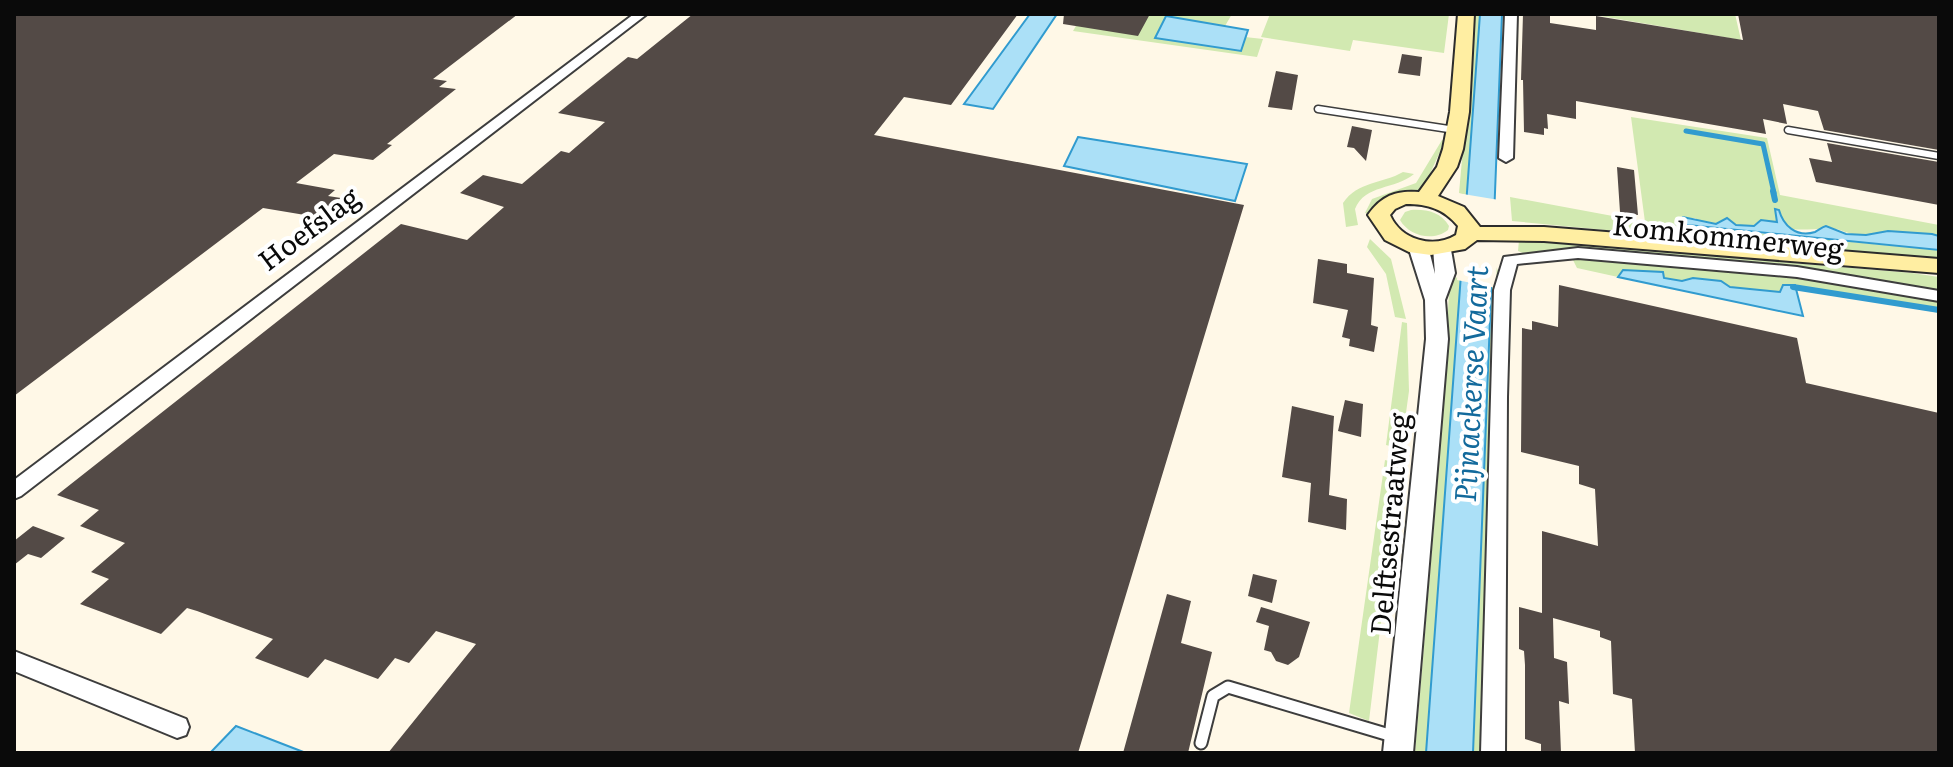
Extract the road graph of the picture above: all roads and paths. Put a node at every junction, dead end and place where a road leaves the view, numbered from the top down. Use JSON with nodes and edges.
{"nodes":[{"id":1,"x":641,"y":14,"type":"edge"},
{"id":2,"x":1466,"y":14,"type":"edge"},
{"id":3,"x":1511,"y":14,"type":"edge"},
{"id":4,"x":1318,"y":109,"type":"dead end"},
{"id":5,"x":1455,"y":130,"type":"junction"},
{"id":6,"x":1788,"y":130,"type":"dead end"},
{"id":7,"x":1939,"y":156,"type":"edge"},
{"id":8,"x":1506,"y":158,"type":"dead end"},
{"id":9,"x":1449,"y":165,"type":"junction"},
{"id":10,"x":1426,"y":199,"type":"junction"},
{"id":11,"x":1457,"y":228,"type":"junction"},
{"id":12,"x":1418,"y":246,"type":"junction"},
{"id":13,"x":1932,"y":268,"type":"edge"},
{"id":14,"x":1939,"y":296,"type":"edge"},
{"id":15,"x":1435,"y":300,"type":"junction"},
{"id":16,"x":14,"y":491,"type":"edge"},
{"id":17,"x":14,"y":661,"type":"edge"},
{"id":18,"x":177,"y":727,"type":"dead end"},
{"id":19,"x":1201,"y":743,"type":"dead end"},
{"id":20,"x":1398,"y":746,"type":"edge"},
{"id":21,"x":1493,"y":753,"type":"edge"}],
"edges":[{"from":1,"to":16,"type":"street","name":"Hoefslag"},
{"from":2,"to":5,"type":"main road","name":"Delftsestraatweg"},
{"from":3,"to":8,"type":"street"},
{"from":4,"to":5,"type":"lane"},
{"from":5,"to":9,"type":"main road","name":"Delftsestraatweg"},
{"from":6,"to":7,"type":"lane"},
{"from":9,"to":10,"type":"main road","name":"Delftsestraatweg"},
{"from":9,"to":11,"type":"main road","name":"Delftsestraatweg"},
{"from":10,"to":11,"type":"main road"},
{"from":10,"to":12,"type":"main road"},
{"from":11,"to":12,"type":"main road"},
{"from":11,"to":13,"type":"main road","name":"Komkommerweg"},
{"from":11,"to":15,"type":"street","name":"Delftsestraatweg"},
{"from":12,"to":15,"type":"street","name":"Delftsestraatweg"},
{"from":14,"to":21,"type":"street","name":"Komkommerweg"},
{"from":15,"to":20,"type":"street","name":"Delftsestraatweg"},
{"from":17,"to":18,"type":"street"},
{"from":19,"to":20,"type":"lane"}]}
